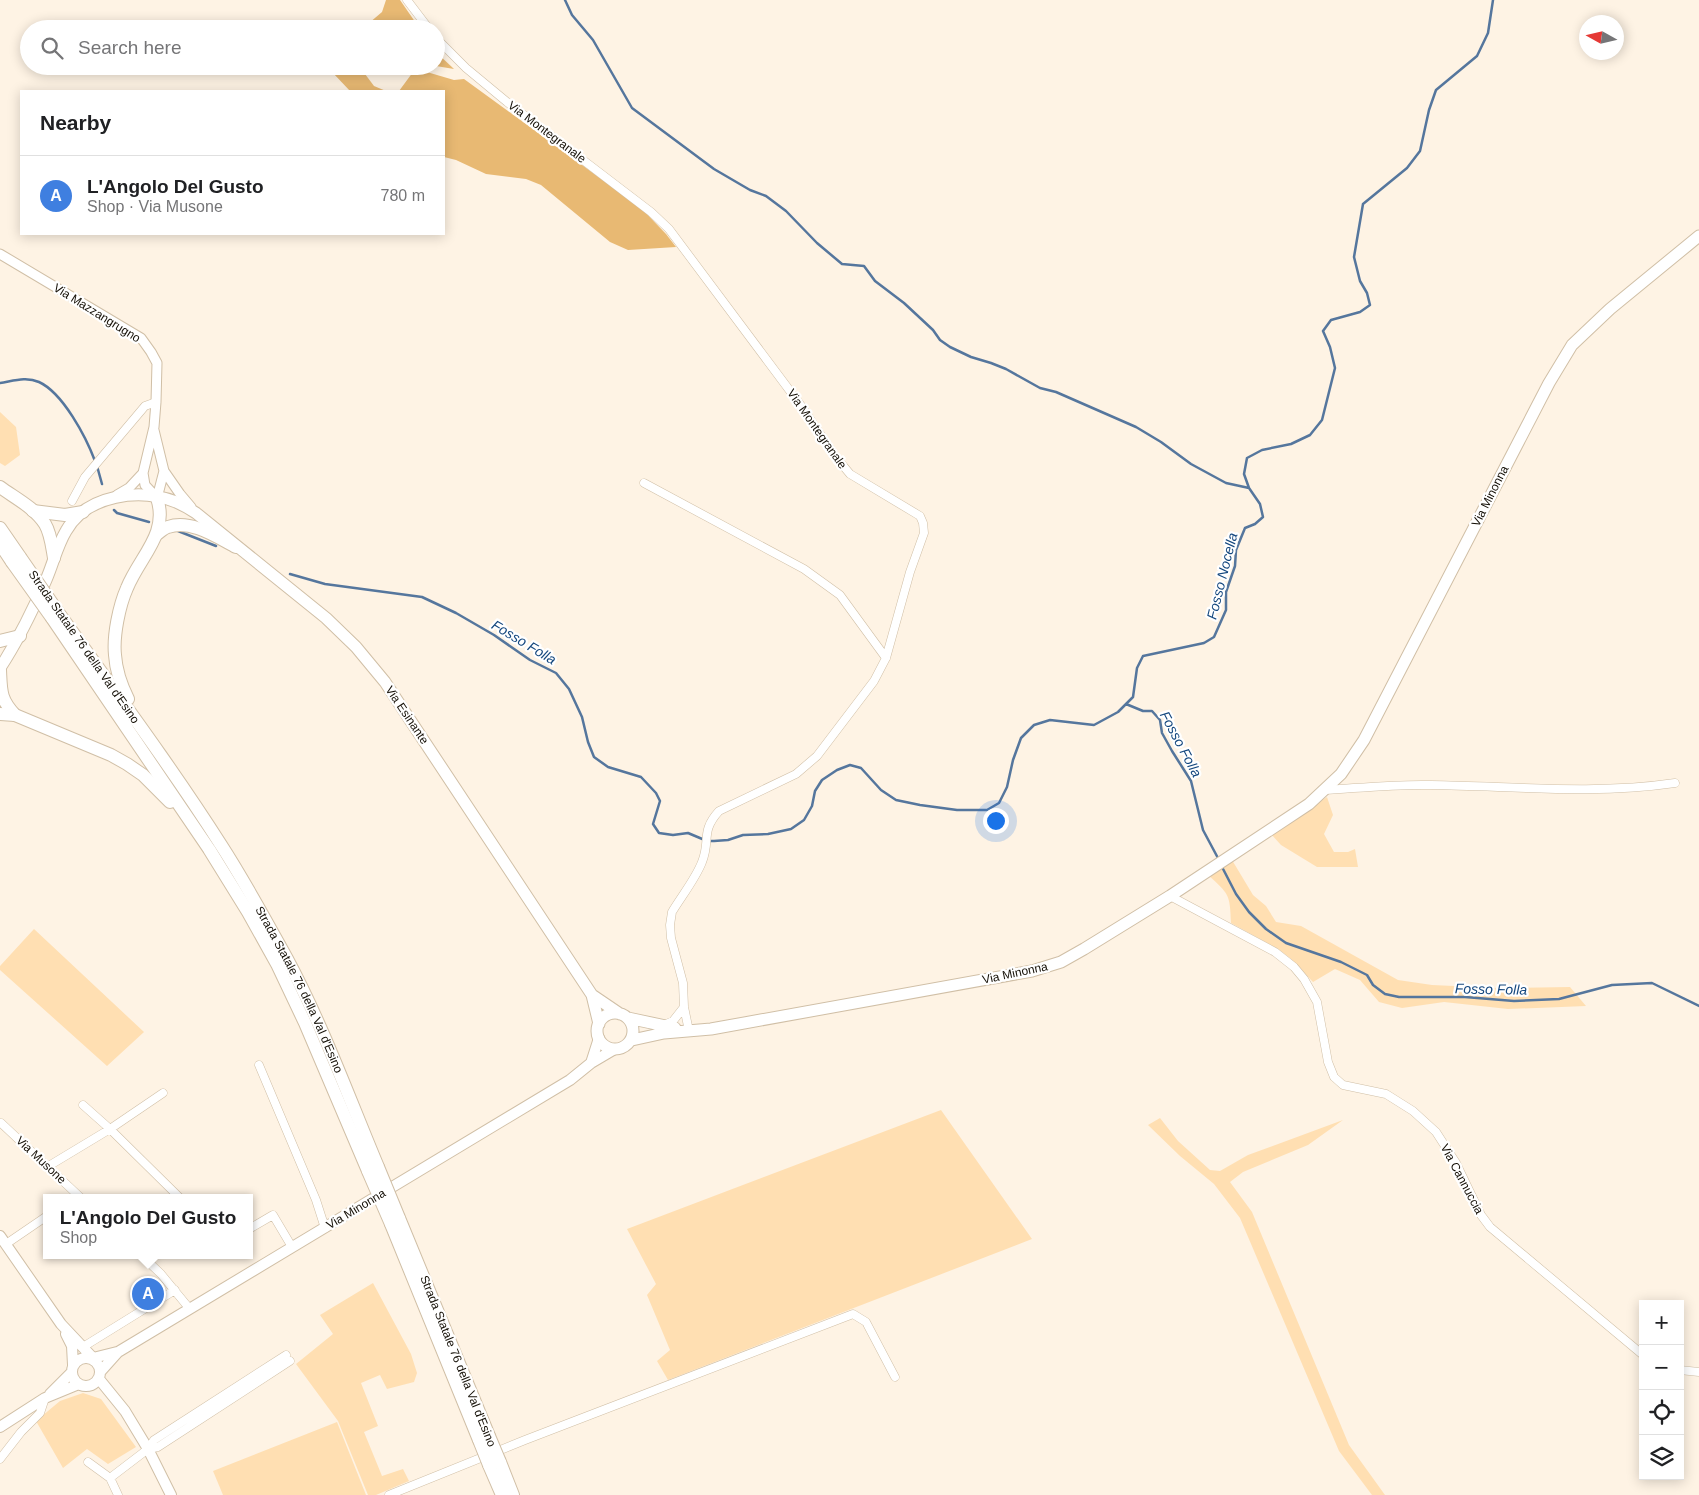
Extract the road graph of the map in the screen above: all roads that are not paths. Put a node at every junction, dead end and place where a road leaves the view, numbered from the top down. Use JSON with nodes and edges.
{"nodes":[{"id":1,"x":407,"y":0,"type":"edge"},
{"id":2,"x":422,"y":20,"type":"edge"},
{"id":3,"x":445,"y":47,"type":"edge"},
{"id":4,"x":1699,"y":236,"type":"edge"},
{"id":5,"x":0,"y":254,"type":"edge"},
{"id":6,"x":156,"y":402,"type":"junction"},
{"id":7,"x":154,"y":427,"type":"junction"},
{"id":8,"x":164,"y":471,"type":"junction"},
{"id":9,"x":143,"y":473,"type":"junction"},
{"id":10,"x":644,"y":483,"type":"dead end"},
{"id":11,"x":0,"y":487,"type":"edge"},
{"id":12,"x":111,"y":498,"type":"junction"},
{"id":13,"x":157,"y":498,"type":"junction"},
{"id":14,"x":72,"y":501,"type":"dead end"},
{"id":15,"x":33,"y":511,"type":"junction"},
{"id":16,"x":84,"y":512,"type":"junction"},
{"id":17,"x":196,"y":513,"type":"junction"},
{"id":18,"x":0,"y":528,"type":"edge"},
{"id":19,"x":158,"y":534,"type":"junction"},
{"id":20,"x":0,"y":544,"type":"edge"},
{"id":21,"x":236,"y":547,"type":"junction"},
{"id":22,"x":54,"y":558,"type":"junction"},
{"id":23,"x":16,"y":560,"type":"junction"},
{"id":24,"x":55,"y":615,"type":"junction"},
{"id":25,"x":20,"y":636,"type":"junction"},
{"id":26,"x":0,"y":641,"type":"edge"},
{"id":27,"x":886,"y":658,"type":"junction"},
{"id":28,"x":0,"y":669,"type":"edge"},
{"id":29,"x":0,"y":714,"type":"edge"},
{"id":30,"x":15,"y":715,"type":"junction"},
{"id":31,"x":140,"y":726,"type":"junction"},
{"id":32,"x":1675,"y":783,"type":"dead end"},
{"id":33,"x":1324,"y":790,"type":"junction"},
{"id":34,"x":1170,"y":896,"type":"junction"},
{"id":35,"x":248,"y":912,"type":"junction"},
{"id":36,"x":592,"y":995,"type":"junction"},
{"id":37,"x":684,"y":1007,"type":"junction"},
{"id":38,"x":624,"y":1016,"type":"junction"},
{"id":39,"x":599,"y":1024,"type":"junction"},
{"id":40,"x":662,"y":1026,"type":"junction"},
{"id":41,"x":689,"y":1030,"type":"junction"},
{"id":42,"x":599,"y":1038,"type":"junction"},
{"id":43,"x":632,"y":1040,"type":"junction"},
{"id":44,"x":612,"y":1050,"type":"junction"},
{"id":45,"x":591,"y":1063,"type":"junction"},
{"id":46,"x":259,"y":1065,"type":"dead end"},
{"id":47,"x":163,"y":1094,"type":"dead end"},
{"id":48,"x":83,"y":1106,"type":"dead end"},
{"id":49,"x":1,"y":1123,"type":"edge"},
{"id":50,"x":110,"y":1130,"type":"junction"},
{"id":51,"x":47,"y":1167,"type":"junction"},
{"id":52,"x":373,"y":1169,"type":"junction"},
{"id":53,"x":74,"y":1194,"type":"edge"},
{"id":54,"x":173,"y":1194,"type":"edge"},
{"id":55,"x":43,"y":1219,"type":"edge"},
{"id":56,"x":253,"y":1227,"type":"edge"},
{"id":57,"x":325,"y":1228,"type":"junction"},
{"id":58,"x":0,"y":1236,"type":"edge"},
{"id":59,"x":6,"y":1244,"type":"junction"},
{"id":60,"x":292,"y":1247,"type":"junction"},
{"id":61,"x":145,"y":1259,"type":"edge"},
{"id":62,"x":175,"y":1290,"type":"junction"},
{"id":63,"x":189,"y":1308,"type":"junction"},
{"id":64,"x":61,"y":1324,"type":"junction"},
{"id":65,"x":83,"y":1347,"type":"junction"},
{"id":66,"x":118,"y":1352,"type":"junction"},
{"id":67,"x":1639,"y":1352,"type":"edge"},
{"id":68,"x":93,"y":1358,"type":"junction"},
{"id":69,"x":288,"y":1358,"type":"dead end"},
{"id":70,"x":73,"y":1369,"type":"junction"},
{"id":71,"x":1684,"y":1370,"type":"edge"},
{"id":72,"x":1699,"y":1372,"type":"edge"},
{"id":73,"x":100,"y":1375,"type":"junction"},
{"id":74,"x":895,"y":1377,"type":"dead end"},
{"id":75,"x":84,"y":1385,"type":"junction"},
{"id":76,"x":46,"y":1398,"type":"junction"},
{"id":77,"x":125,"y":1411,"type":"junction"},
{"id":78,"x":0,"y":1427,"type":"edge"},
{"id":79,"x":148,"y":1449,"type":"junction"},
{"id":80,"x":0,"y":1459,"type":"edge"},
{"id":81,"x":88,"y":1462,"type":"dead end"},
{"id":82,"x":494,"y":1463,"type":"junction"},
{"id":83,"x":110,"y":1478,"type":"junction"},
{"id":84,"x":118,"y":1495,"type":"edge"},
{"id":85,"x":171,"y":1495,"type":"edge"},
{"id":86,"x":389,"y":1495,"type":"edge"},
{"id":87,"x":502,"y":1495,"type":"edge"},
{"id":88,"x":514,"y":1495,"type":"edge"}],
"edges":[{"from":1,"to":2,"type":"street"},
{"from":3,"to":27,"type":"street","name":"Via Montegranale"},
{"from":4,"to":33,"type":"main road","name":"Via Minonna"},
{"from":5,"to":6,"type":"street","name":"Via Mazzangrugno"},
{"from":6,"to":7,"type":"street","name":"Via Mazzangrugno"},
{"from":6,"to":14,"type":"street"},
{"from":7,"to":8,"type":"street","name":"Via Mazzangrugno"},
{"from":7,"to":9,"type":"street","name":"Via Mazzangrugno"},
{"from":8,"to":13,"type":"street","name":"Via Mazzangrugno"},
{"from":8,"to":17,"type":"street","name":"Via Mazzangrugno"},
{"from":9,"to":12,"type":"street"},
{"from":9,"to":13,"type":"street"},
{"from":10,"to":27,"type":"street"},
{"from":11,"to":15,"type":"highway"},
{"from":12,"to":13,"type":"main road"},
{"from":12,"to":16,"type":"main road"},
{"from":13,"to":17,"type":"main road","name":"Via Esinante"},
{"from":13,"to":19,"type":"highway"},
{"from":15,"to":16,"type":"highway"},
{"from":15,"to":22,"type":"highway"},
{"from":16,"to":22,"type":"main road"},
{"from":17,"to":21,"type":"main road","name":"Via Esinante"},
{"from":18,"to":23,"type":"highway","name":"Strada Statale 76 della Val d'Esino"},
{"from":19,"to":21,"type":"highway"},
{"from":19,"to":31,"type":"highway"},
{"from":20,"to":23,"type":"highway","name":"Strada Statale 76 della Val d'Esino"},
{"from":21,"to":36,"type":"main road","name":"Via Esinante"},
{"from":22,"to":25,"type":"main road"},
{"from":23,"to":24,"type":"highway","name":"Strada Statale 76 della Val d'Esino","bridge":true},
{"from":24,"to":31,"type":"highway","name":"Strada Statale 76 della Val d'Esino"},
{"from":24,"to":35,"type":"highway","name":"Strada Statale 76 della Val d'Esino"},
{"from":25,"to":26,"type":"highway"},
{"from":25,"to":28,"type":"main road"},
{"from":27,"to":37,"type":"street","name":"Via Montegranale"},
{"from":28,"to":30,"type":"highway"},
{"from":29,"to":30,"type":"highway"},
{"from":30,"to":35,"type":"highway"},
{"from":31,"to":52,"type":"highway","name":"Strada Statale 76 della Val d'Esino"},
{"from":32,"to":33,"type":"street"},
{"from":33,"to":34,"type":"main road","name":"Via Minonna"},
{"from":34,"to":41,"type":"main road","name":"Via Minonna"},
{"from":34,"to":67,"type":"street","name":"Via Cannuccia"},
{"from":35,"to":52,"type":"highway","name":"Strada Statale 76 della Val d'Esino"},
{"from":36,"to":38,"type":"main road","name":"Via Esinante"},
{"from":36,"to":39,"type":"main road","name":"Via Esinante"},
{"from":37,"to":40,"type":"street"},
{"from":37,"to":41,"type":"street","name":"Via Montegranale"},
{"from":38,"to":39,"type":"main road"},
{"from":38,"to":40,"type":"main road","name":"Via Minonna"},
{"from":38,"to":43,"type":"main road"},
{"from":39,"to":42,"type":"main road"},
{"from":40,"to":41,"type":"main road","name":"Via Minonna"},
{"from":41,"to":43,"type":"main road","name":"Via Minonna"},
{"from":42,"to":44,"type":"main road"},
{"from":42,"to":45,"type":"main road"},
{"from":43,"to":44,"type":"main road"},
{"from":44,"to":45,"type":"main road","name":"Via Minonna"},
{"from":45,"to":57,"type":"main road","name":"Via Minonna"},
{"from":46,"to":57,"type":"street"},
{"from":47,"to":50,"type":"street"},
{"from":48,"to":50,"type":"street"},
{"from":49,"to":51,"type":"street","name":"Via Musone"},
{"from":50,"to":51,"type":"street"},
{"from":50,"to":54,"type":"street"},
{"from":51,"to":53,"type":"street","name":"Via Musone"},
{"from":52,"to":82,"type":"highway","name":"Strada Statale 76 della Val d'Esino","bridge":true},
{"from":55,"to":59,"type":"street"},
{"from":56,"to":60,"type":"street"},
{"from":57,"to":60,"type":"main road","name":"Via Minonna"},
{"from":58,"to":59,"type":"main road"},
{"from":59,"to":64,"type":"main road"},
{"from":60,"to":63,"type":"main road","name":"Via Minonna"},
{"from":61,"to":62,"type":"street"},
{"from":62,"to":63,"type":"street"},
{"from":62,"to":65,"type":"street"},
{"from":63,"to":66,"type":"main road","name":"Via Minonna"},
{"from":64,"to":65,"type":"main road"},
{"from":64,"to":70,"type":"main road"},
{"from":65,"to":68,"type":"main road"},
{"from":66,"to":68,"type":"main road","name":"Via Minonna"},
{"from":66,"to":73,"type":"main road","name":"Via Minonna"},
{"from":68,"to":70,"type":"main road","name":"Via Minonna"},
{"from":68,"to":73,"type":"main road"},
{"from":69,"to":79,"type":"street"},
{"from":70,"to":75,"type":"main road"},
{"from":70,"to":76,"type":"main road","name":"Via Minonna"},
{"from":71,"to":72,"type":"street"},
{"from":73,"to":75,"type":"main road","name":"Via Minonna"},
{"from":73,"to":77,"type":"main road"},
{"from":74,"to":86,"type":"street"},
{"from":75,"to":76,"type":"main road","name":"Via Minonna"},
{"from":75,"to":77,"type":"main road"},
{"from":76,"to":78,"type":"main road","name":"Via Minonna"},
{"from":76,"to":80,"type":"street"},
{"from":77,"to":79,"type":"main road"},
{"from":79,"to":83,"type":"street"},
{"from":79,"to":85,"type":"main road"},
{"from":81,"to":83,"type":"street"},
{"from":82,"to":87,"type":"highway","name":"Strada Statale 76 della Val d'Esino"},
{"from":82,"to":88,"type":"highway","name":"Strada Statale 76 della Val d'Esino"},
{"from":83,"to":84,"type":"street"}]}
